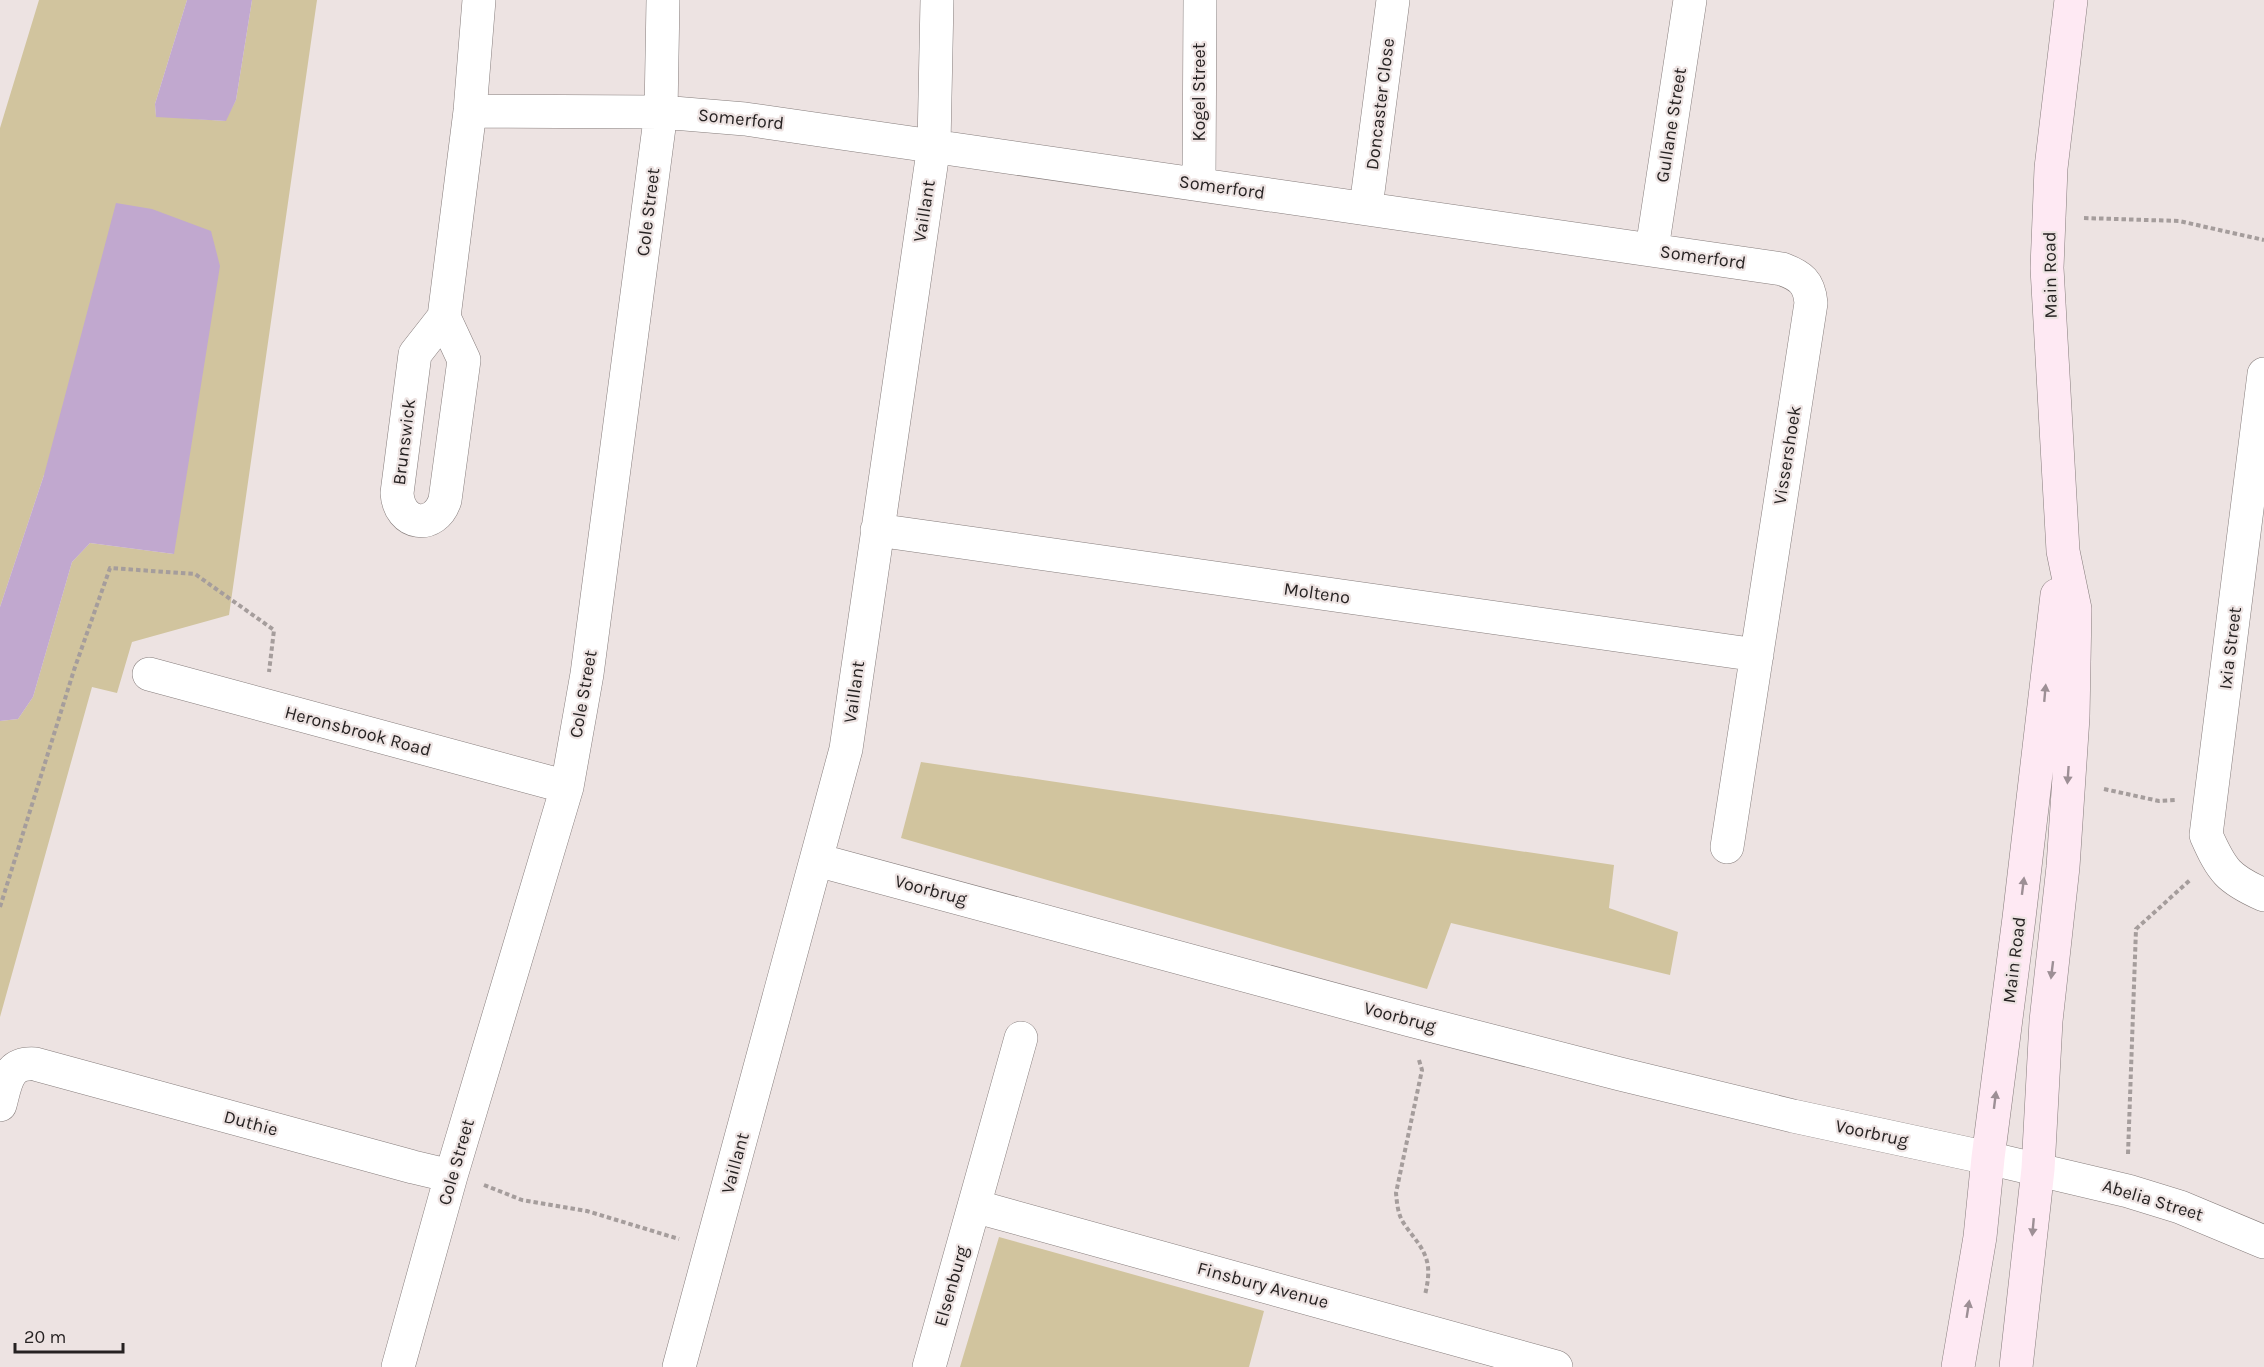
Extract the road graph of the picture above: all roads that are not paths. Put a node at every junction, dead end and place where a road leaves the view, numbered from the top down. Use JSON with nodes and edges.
{"nodes":[{"id":1,"x":478,"y":0,"type":"edge"},
{"id":2,"x":663,"y":0,"type":"edge"},
{"id":3,"x":937,"y":0,"type":"edge"},
{"id":4,"x":1200,"y":0,"type":"edge"},
{"id":5,"x":1393,"y":0,"type":"edge"},
{"id":6,"x":1690,"y":0,"type":"edge"},
{"id":7,"x":2071,"y":0,"type":"edge"},
{"id":8,"x":471,"y":111,"type":"junction"},
{"id":9,"x":661,"y":111,"type":"junction"},
{"id":10,"x":934,"y":145,"type":"junction"},
{"id":11,"x":1199,"y":184,"type":"junction"},
{"id":12,"x":1366,"y":207,"type":"junction"},
{"id":13,"x":1652,"y":249,"type":"junction"},
{"id":14,"x":1782,"y":269,"type":"joint"},
{"id":15,"x":444,"y":317,"type":"junction"},
{"id":16,"x":2264,"y":374,"type":"edge"},
{"id":17,"x":2258,"y":471,"type":"edge"},
{"id":18,"x":877,"y":530,"type":"junction"},
{"id":19,"x":2063,"y":551,"type":"junction"},
{"id":20,"x":1756,"y":655,"type":"junction"},
{"id":21,"x":148,"y":675,"type":"dead end"},
{"id":22,"x":567,"y":787,"type":"junction"},
{"id":23,"x":1727,"y":847,"type":"dead end"},
{"id":24,"x":817,"y":860,"type":"junction"},
{"id":25,"x":2264,"y":895,"type":"edge"},
{"id":26,"x":1020,"y":1038,"type":"dead end"},
{"id":27,"x":0,"y":1105,"type":"edge"},
{"id":28,"x":1988,"y":1158,"type":"junction"},
{"id":29,"x":2038,"y":1169,"type":"junction"},
{"id":30,"x":451,"y":1176,"type":"junction"},
{"id":31,"x":974,"y":1206,"type":"junction"},
{"id":32,"x":2264,"y":1242,"type":"edge"},
{"id":33,"x":1554,"y":1366,"type":"edge"},
{"id":34,"x":398,"y":1367,"type":"edge"},
{"id":35,"x":679,"y":1367,"type":"edge"},
{"id":36,"x":929,"y":1367,"type":"edge"},
{"id":37,"x":1958,"y":1367,"type":"edge"},
{"id":38,"x":2016,"y":1367,"type":"edge"}],
"edges":[{"from":1,"to":8,"type":"street"},
{"from":2,"to":9,"type":"street","name":"Cole Street"},
{"from":3,"to":10,"type":"street","name":"Vaillant"},
{"from":4,"to":11,"type":"street","name":"Kogel Street"},
{"from":5,"to":12,"type":"street","name":"Doncaster Close"},
{"from":6,"to":13,"type":"street","name":"Gullane Street"},
{"from":7,"to":19,"type":"main road","name":"Main Road"},
{"from":8,"to":9,"type":"street"},
{"from":8,"to":15,"type":"street"},
{"from":9,"to":10,"type":"street","name":"Somerford"},
{"from":9,"to":22,"type":"street","name":"Cole Street"},
{"from":10,"to":11,"type":"street","name":"Somerford"},
{"from":10,"to":18,"type":"street","name":"Vaillant"},
{"from":11,"to":12,"type":"street","name":"Somerford"},
{"from":12,"to":13,"type":"street","name":"Somerford"},
{"from":13,"to":14,"type":"street","name":"Somerford"},
{"from":14,"to":20,"type":"street","name":"Vissershoek"},
{"from":15,"to":15,"type":"street","name":"Brunswick"},
{"from":16,"to":17,"type":"street","name":"Ixia Street"},
{"from":17,"to":25,"type":"street","name":"Ixia Street"},
{"from":18,"to":20,"type":"street","name":"Molteno"},
{"from":18,"to":24,"type":"street","name":"Vaillant"},
{"from":28,"to":19,"type":"main road","name":"Main Road","one_way":true},
{"from":19,"to":29,"type":"main road","name":"Main Road","one_way":true},
{"from":20,"to":23,"type":"street","name":"Vissershoek"},
{"from":21,"to":22,"type":"street","name":"Heronsbrook Road"},
{"from":22,"to":30,"type":"street","name":"Cole Street"},
{"from":24,"to":28,"type":"street","name":"Voorbrug"},
{"from":24,"to":35,"type":"street","name":"Vaillant"},
{"from":26,"to":31,"type":"street","name":"Elsenburg"},
{"from":27,"to":30,"type":"street","name":"Duthie"},
{"from":28,"to":29,"type":"street","name":"Voorbrug"},
{"from":37,"to":28,"type":"main road","name":"Main Road","one_way":true},
{"from":29,"to":32,"type":"street","name":"Abelia Street"},
{"from":29,"to":38,"type":"main road","name":"Main Road","one_way":true},
{"from":30,"to":34,"type":"street","name":"Cole Street"},
{"from":31,"to":33,"type":"street","name":"Finsbury Avenue"},
{"from":31,"to":36,"type":"street","name":"Elsenburg"}]}
